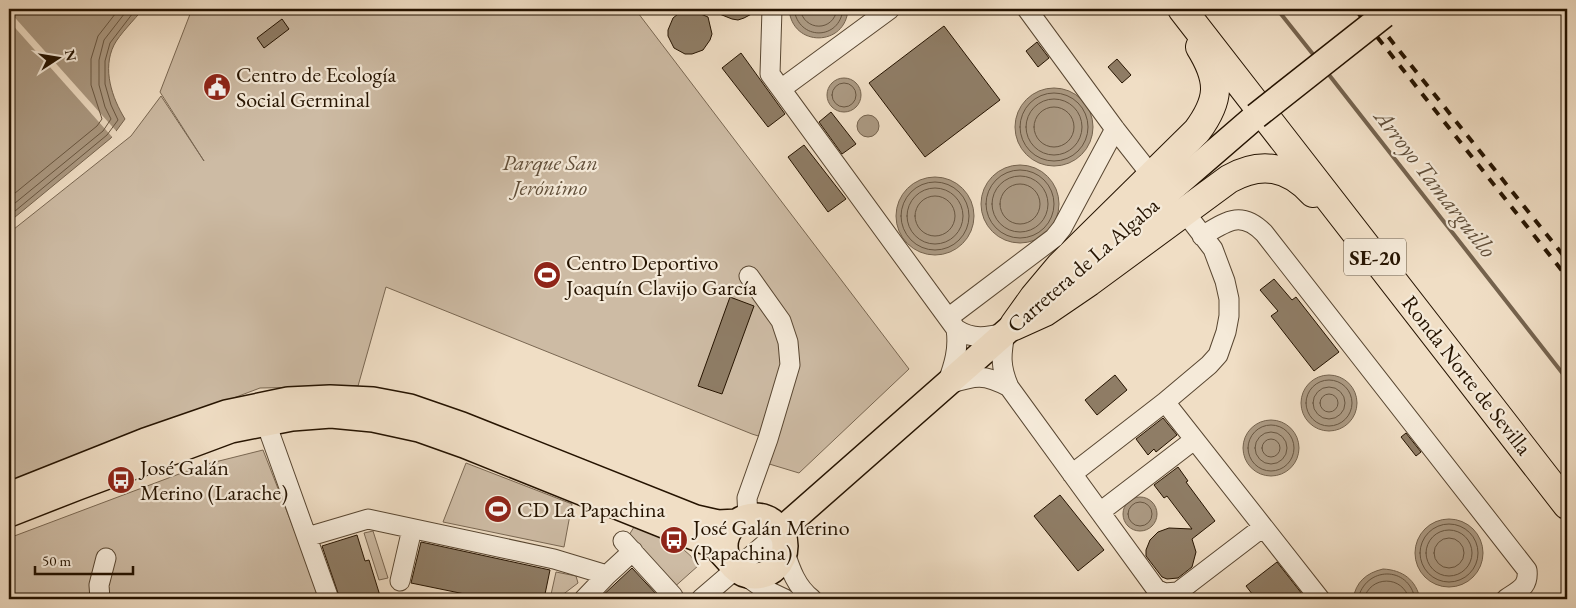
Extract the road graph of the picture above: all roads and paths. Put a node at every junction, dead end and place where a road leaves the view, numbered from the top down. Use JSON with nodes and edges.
{"nodes":[{"id":1,"x":772,"y":9,"type":"edge"},
{"id":2,"x":890,"y":9,"type":"edge"},
{"id":3,"x":1028,"y":9,"type":"edge"},
{"id":4,"x":1174,"y":9,"type":"edge"},
{"id":5,"x":1182,"y":9,"type":"edge"},
{"id":6,"x":1203,"y":9,"type":"edge"},
{"id":7,"x":1388,"y":12,"type":"edge"},
{"id":8,"x":781,"y":90,"type":"junction"},
{"id":9,"x":1115,"y":129,"type":"junction"},
{"id":10,"x":1148,"y":171,"type":"dead end"},
{"id":11,"x":1190,"y":219,"type":"dead end"},
{"id":12,"x":1202,"y":236,"type":"junction"},
{"id":13,"x":749,"y":276,"type":"dead end"},
{"id":14,"x":1419,"y":314,"type":"junction"},
{"id":15,"x":952,"y":323,"type":"junction"},
{"id":16,"x":1009,"y":329,"type":"junction"},
{"id":17,"x":947,"y":384,"type":"junction"},
{"id":18,"x":1009,"y":387,"type":"junction"},
{"id":19,"x":1165,"y":402,"type":"junction"},
{"id":20,"x":264,"y":413,"type":"junction"},
{"id":21,"x":1194,"y":440,"type":"junction"},
{"id":22,"x":1072,"y":474,"type":"junction"},
{"id":23,"x":1567,"y":478,"type":"edge"},
{"id":24,"x":9,"y":495,"type":"edge"},
{"id":25,"x":1567,"y":505,"type":"edge"},
{"id":26,"x":1100,"y":512,"type":"junction"},
{"id":27,"x":9,"y":514,"type":"edge"},
{"id":28,"x":1262,"y":526,"type":"junction"},
{"id":29,"x":762,"y":528,"type":"junction"},
{"id":30,"x":412,"y":529,"type":"junction"},
{"id":31,"x":307,"y":537,"type":"junction"},
{"id":32,"x":106,"y":558,"type":"dead end"},
{"id":33,"x":736,"y":568,"type":"junction"},
{"id":34,"x":607,"y":575,"type":"junction"},
{"id":35,"x":400,"y":581,"type":"dead end"},
{"id":36,"x":673,"y":596,"type":"dead end"},
{"id":37,"x":100,"y":599,"type":"edge"},
{"id":38,"x":329,"y":599,"type":"edge"},
{"id":39,"x":584,"y":599,"type":"edge"},
{"id":40,"x":701,"y":599,"type":"edge"},
{"id":41,"x":785,"y":599,"type":"edge"},
{"id":42,"x":812,"y":599,"type":"edge"},
{"id":43,"x":1320,"y":599,"type":"edge"},
{"id":44,"x":1506,"y":599,"type":"edge"}],
"edges":[{"from":1,"to":8,"type":"street"},
{"from":2,"to":8,"type":"street"},
{"from":3,"to":9,"type":"street"},
{"from":4,"to":16,"type":"highway"},
{"from":5,"to":14,"type":"highway","name":"Ronda Norte de Sevilla","number":"SE-20"},
{"from":6,"to":23,"type":"highway","name":"Ronda Norte de Sevilla","number":"SE-20"},
{"from":7,"to":16,"type":"main road","name":"Carretera de La Algaba","bridge":true},
{"from":8,"to":15,"type":"street"},
{"from":9,"to":10,"type":"street"},
{"from":9,"to":15,"type":"street"},
{"from":11,"to":12,"type":"street"},
{"from":12,"to":19,"type":"street"},
{"from":12,"to":44,"type":"street"},
{"from":13,"to":29,"type":"street"},
{"from":14,"to":16,"type":"highway"},
{"from":14,"to":25,"type":"highway","name":"Ronda Norte de Sevilla","number":"SE-20"},
{"from":15,"to":16,"type":"street"},
{"from":15,"to":17,"type":"street"},
{"from":16,"to":17,"type":"main road","name":"Carretera de La Algaba"},
{"from":16,"to":18,"type":"street"},
{"from":17,"to":18,"type":"street"},
{"from":17,"to":29,"type":"main road","name":"Carretera de La Algaba"},
{"from":18,"to":22,"type":"street"},
{"from":19,"to":21,"type":"street"},
{"from":19,"to":22,"type":"street"},
{"from":20,"to":24,"type":"main road"},
{"from":20,"to":27,"type":"main road"},
{"from":20,"to":29,"type":"main road"},
{"from":20,"to":31,"type":"street"},
{"from":20,"to":33,"type":"main road"},
{"from":21,"to":26,"type":"street"},
{"from":21,"to":28,"type":"street"},
{"from":22,"to":26,"type":"street"},
{"from":26,"to":28,"type":"street"},
{"from":28,"to":43,"type":"street"},
{"from":29,"to":33,"type":"main road"},
{"from":29,"to":33,"type":"main road"},
{"from":29,"to":42,"type":"street"},
{"from":30,"to":31,"type":"street"},
{"from":30,"to":34,"type":"street"},
{"from":30,"to":35,"type":"street"},
{"from":31,"to":38,"type":"street"},
{"from":32,"to":37,"type":"street"},
{"from":33,"to":40,"type":"street"},
{"from":33,"to":41,"type":"street"},
{"from":34,"to":36,"type":"street"},
{"from":34,"to":39,"type":"street"}]}
